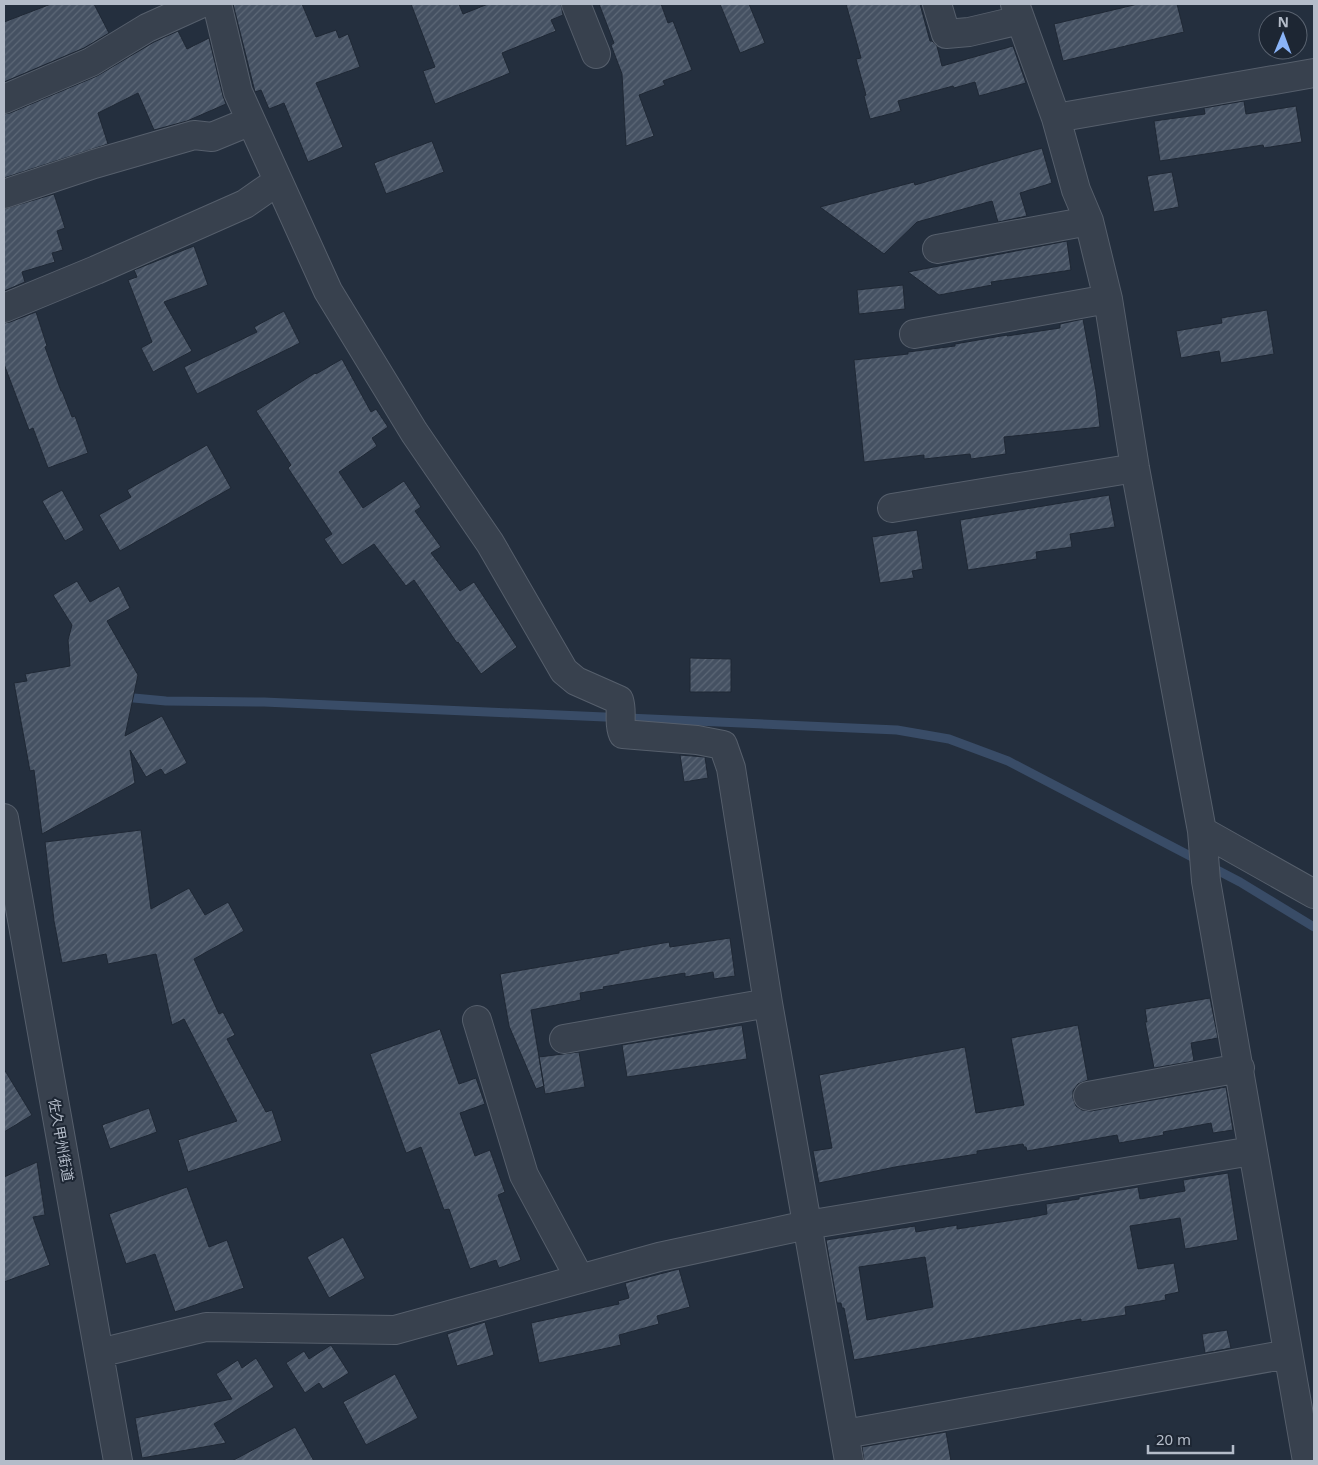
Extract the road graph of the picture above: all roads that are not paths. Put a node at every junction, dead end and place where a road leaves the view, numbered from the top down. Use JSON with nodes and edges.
{"nodes":[{"id":1,"x":200,"y":4,"type":"edge"},
{"id":2,"x":217,"y":4,"type":"edge"},
{"id":3,"x":576,"y":4,"type":"edge"},
{"id":4,"x":937,"y":4,"type":"edge"},
{"id":5,"x":1018,"y":12,"type":"edge"},
{"id":6,"x":596,"y":54,"type":"dead end"},
{"id":7,"x":1314,"y":73,"type":"edge"},
{"id":8,"x":4,"y":98,"type":"edge"},
{"id":9,"x":1056,"y":118,"type":"junction"},
{"id":10,"x":251,"y":121,"type":"junction"},
{"id":11,"x":278,"y":181,"type":"junction"},
{"id":12,"x":4,"y":194,"type":"edge"},
{"id":13,"x":1089,"y":221,"type":"junction"},
{"id":14,"x":937,"y":249,"type":"dead end"},
{"id":15,"x":1108,"y":299,"type":"junction"},
{"id":16,"x":4,"y":308,"type":"edge"},
{"id":17,"x":914,"y":334,"type":"dead end"},
{"id":18,"x":1135,"y":468,"type":"junction"},
{"id":19,"x":892,"y":508,"type":"dead end"},
{"id":20,"x":4,"y":818,"type":"edge"},
{"id":21,"x":1204,"y":856,"type":"junction"},
{"id":22,"x":1314,"y":894,"type":"edge"},
{"id":23,"x":768,"y":1003,"type":"junction"},
{"id":24,"x":478,"y":1020,"type":"dead end"},
{"id":25,"x":564,"y":1039,"type":"dead end"},
{"id":26,"x":1240,"y":1068,"type":"junction"},
{"id":27,"x":1088,"y":1096,"type":"dead end"},
{"id":28,"x":1252,"y":1151,"type":"junction"},
{"id":29,"x":807,"y":1225,"type":"junction"},
{"id":30,"x":580,"y":1279,"type":"junction"},
{"id":31,"x":99,"y":1353,"type":"junction"},
{"id":32,"x":1288,"y":1354,"type":"junction"},
{"id":33,"x":845,"y":1434,"type":"junction"},
{"id":34,"x":118,"y":1461,"type":"edge"},
{"id":35,"x":849,"y":1461,"type":"edge"},
{"id":36,"x":1307,"y":1461,"type":"edge"}],
"edges":[{"from":1,"to":8,"type":"street"},
{"from":2,"to":10,"type":"street"},
{"from":3,"to":6,"type":"street"},
{"from":4,"to":5,"type":"street"},
{"from":5,"to":9,"type":"street"},
{"from":7,"to":9,"type":"street"},
{"from":9,"to":13,"type":"street"},
{"from":10,"to":11,"type":"street"},
{"from":10,"to":12,"type":"street"},
{"from":11,"to":16,"type":"street"},
{"from":11,"to":23,"type":"street"},
{"from":13,"to":14,"type":"street"},
{"from":13,"to":15,"type":"street"},
{"from":15,"to":17,"type":"street"},
{"from":15,"to":18,"type":"street"},
{"from":18,"to":19,"type":"street"},
{"from":18,"to":21,"type":"street"},
{"from":20,"to":31,"type":"street","name":"佐久甲州街道"},
{"from":21,"to":22,"type":"street"},
{"from":21,"to":26,"type":"street"},
{"from":23,"to":25,"type":"street"},
{"from":23,"to":29,"type":"street"},
{"from":24,"to":30,"type":"street"},
{"from":26,"to":27,"type":"street"},
{"from":26,"to":28,"type":"street"},
{"from":28,"to":29,"type":"street"},
{"from":28,"to":32,"type":"street"},
{"from":29,"to":30,"type":"street"},
{"from":29,"to":33,"type":"street"},
{"from":30,"to":31,"type":"street"},
{"from":31,"to":34,"type":"street","name":"佐久甲州街道"},
{"from":32,"to":33,"type":"street"},
{"from":32,"to":36,"type":"street"},
{"from":33,"to":35,"type":"street"}]}
